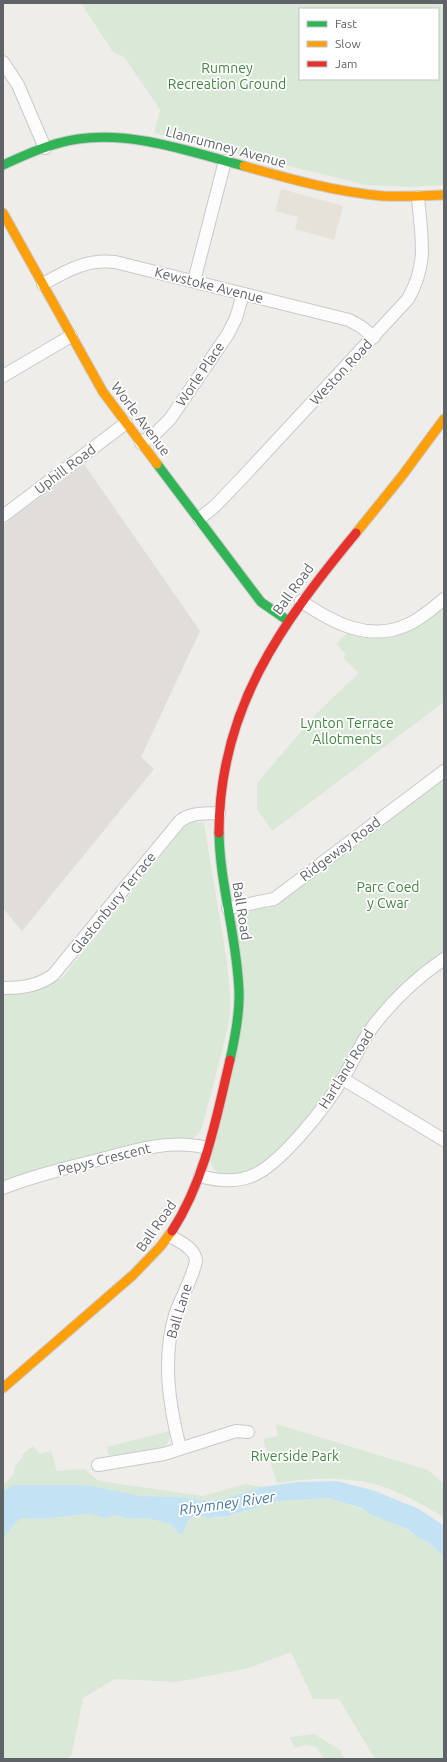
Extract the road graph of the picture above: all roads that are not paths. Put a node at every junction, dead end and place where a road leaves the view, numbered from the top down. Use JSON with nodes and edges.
{"nodes":[{"id":1,"x":3,"y":62,"type":"edge"},
{"id":2,"x":45,"y":148,"type":"junction"},
{"id":3,"x":225,"y":161,"type":"junction"},
{"id":4,"x":3,"y":165,"type":"edge"},
{"id":5,"x":444,"y":195,"type":"edge"},
{"id":6,"x":418,"y":197,"type":"junction"},
{"id":7,"x":3,"y":213,"type":"edge"},
{"id":8,"x":194,"y":281,"type":"junction"},
{"id":9,"x":43,"y":284,"type":"junction"},
{"id":10,"x":243,"y":294,"type":"junction"},
{"id":11,"x":71,"y":336,"type":"junction"},
{"id":12,"x":374,"y":337,"type":"junction"},
{"id":13,"x":3,"y":376,"type":"edge"},
{"id":14,"x":444,"y":419,"type":"edge"},
{"id":15,"x":126,"y":423,"type":"junction"},
{"id":16,"x":142,"y":443,"type":"junction"},
{"id":17,"x":3,"y":516,"type":"edge"},
{"id":18,"x":199,"y":520,"type":"junction"},
{"id":19,"x":444,"y":599,"type":"edge"},
{"id":20,"x":301,"y":601,"type":"junction"},
{"id":21,"x":288,"y":620,"type":"junction"},
{"id":22,"x":444,"y":772,"type":"edge"},
{"id":23,"x":218,"y":813,"type":"junction"},
{"id":24,"x":228,"y":908,"type":"junction"},
{"id":25,"x":444,"y":959,"type":"edge"},
{"id":26,"x":3,"y":988,"type":"edge"},
{"id":27,"x":343,"y":1079,"type":"junction"},
{"id":28,"x":444,"y":1140,"type":"edge"},
{"id":29,"x":207,"y":1148,"type":"junction"},
{"id":30,"x":200,"y":1176,"type":"junction"},
{"id":31,"x":3,"y":1188,"type":"edge"},
{"id":32,"x":170,"y":1236,"type":"junction"},
{"id":33,"x":3,"y":1388,"type":"edge"},
{"id":34,"x":248,"y":1432,"type":"dead end"},
{"id":35,"x":180,"y":1448,"type":"junction"},
{"id":36,"x":98,"y":1465,"type":"dead end"}],
"edges":[{"from":1,"to":2,"type":"street"},
{"from":2,"to":3,"type":"street","name":"Llanrumney Avenue"},
{"from":2,"to":4,"type":"street","name":"Llanrumney Avenue"},
{"from":3,"to":6,"type":"street","name":"Llanrumney Avenue"},
{"from":3,"to":8,"type":"street"},
{"from":5,"to":6,"type":"street","name":"Llanrumney Avenue"},
{"from":6,"to":12,"type":"street","name":"Weston Road"},
{"from":7,"to":9,"type":"street","name":"Worle Avenue"},
{"from":8,"to":9,"type":"street","name":"Kewstoke Avenue"},
{"from":8,"to":10,"type":"street","name":"Kewstoke Avenue"},
{"from":9,"to":11,"type":"street","name":"Worle Avenue"},
{"from":10,"to":12,"type":"street","name":"Kewstoke Avenue"},
{"from":10,"to":16,"type":"street","name":"Worle Place"},
{"from":11,"to":13,"type":"street"},
{"from":11,"to":15,"type":"street","name":"Worle Avenue"},
{"from":12,"to":18,"type":"street","name":"Weston Road"},
{"from":14,"to":20,"type":"street","name":"Ball Road"},
{"from":15,"to":16,"type":"street","name":"Worle Avenue"},
{"from":15,"to":17,"type":"street","name":"Uphill Road"},
{"from":16,"to":18,"type":"street","name":"Worle Avenue"},
{"from":18,"to":21,"type":"street","name":"Worle Avenue"},
{"from":19,"to":20,"type":"street"},
{"from":20,"to":21,"type":"street","name":"Ball Road"},
{"from":21,"to":23,"type":"street","name":"Ball Road"},
{"from":22,"to":24,"type":"street","name":"Ridgeway Road"},
{"from":23,"to":24,"type":"street","name":"Ball Road"},
{"from":23,"to":26,"type":"street","name":"Glastonbury Terrace"},
{"from":24,"to":29,"type":"street","name":"Ball Road"},
{"from":25,"to":27,"type":"street","name":"Hartland Road"},
{"from":27,"to":28,"type":"street"},
{"from":27,"to":30,"type":"street","name":"Hartland Road"},
{"from":29,"to":30,"type":"street","name":"Ball Road"},
{"from":29,"to":31,"type":"street","name":"Pepys Crescent"},
{"from":30,"to":32,"type":"street","name":"Ball Road"},
{"from":32,"to":33,"type":"street","name":"Ball Road"},
{"from":32,"to":35,"type":"street","name":"Ball Lane"},
{"from":34,"to":35,"type":"street"},
{"from":35,"to":36,"type":"street"}]}
